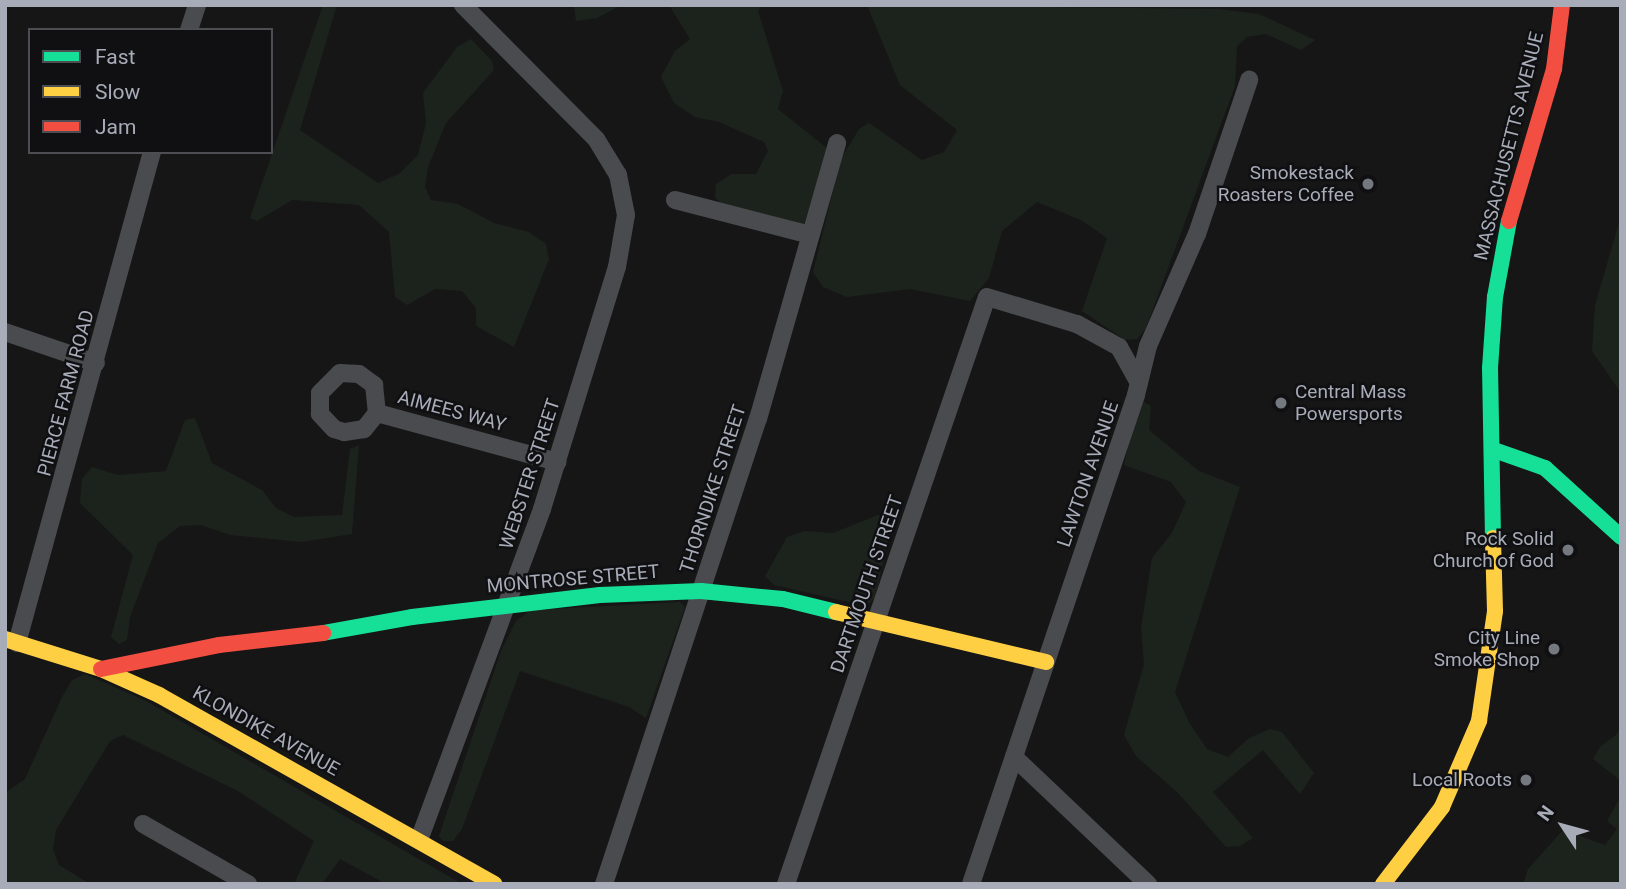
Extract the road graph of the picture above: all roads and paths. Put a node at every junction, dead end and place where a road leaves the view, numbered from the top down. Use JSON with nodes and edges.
{"nodes":[{"id":1,"x":197,"y":5,"type":"edge"},
{"id":2,"x":463,"y":5,"type":"edge"},
{"id":3,"x":1562,"y":5,"type":"edge"},
{"id":4,"x":190,"y":28,"type":"edge"},
{"id":5,"x":1249,"y":80,"type":"dead end"},
{"id":6,"x":837,"y":143,"type":"dead end"},
{"id":7,"x":151,"y":154,"type":"edge"},
{"id":8,"x":675,"y":200,"type":"dead end"},
{"id":9,"x":810,"y":235,"type":"junction"},
{"id":10,"x":5,"y":332,"type":"edge"},
{"id":11,"x":96,"y":363,"type":"junction"},
{"id":12,"x":1139,"y":383,"type":"junction"},
{"id":13,"x":377,"y":413,"type":"dead end"},
{"id":14,"x":1494,"y":450,"type":"junction"},
{"id":15,"x":557,"y":462,"type":"junction"},
{"id":16,"x":1621,"y":537,"type":"edge"},
{"id":17,"x":701,"y":591,"type":"junction"},
{"id":18,"x":507,"y":605,"type":"junction"},
{"id":19,"x":877,"y":620,"type":"junction"},
{"id":20,"x":11,"y":641,"type":"edge"},
{"id":21,"x":180,"y":654,"type":"junction"},
{"id":22,"x":1046,"y":662,"type":"junction"},
{"id":23,"x":101,"y":668,"type":"junction"},
{"id":24,"x":159,"y":695,"type":"junction"},
{"id":25,"x":1014,"y":757,"type":"junction"},
{"id":26,"x":143,"y":824,"type":"dead end"},
{"id":27,"x":419,"y":840,"type":"junction"},
{"id":28,"x":248,"y":884,"type":"edge"},
{"id":29,"x":494,"y":884,"type":"edge"},
{"id":30,"x":604,"y":884,"type":"edge"},
{"id":31,"x":786,"y":884,"type":"edge"},
{"id":32,"x":971,"y":884,"type":"edge"},
{"id":33,"x":1148,"y":884,"type":"edge"},
{"id":34,"x":1383,"y":884,"type":"edge"}],
"edges":[{"from":1,"to":4,"type":"street"},
{"from":2,"to":15,"type":"street","name":"WEBSTER STREET"},
{"from":3,"to":14,"type":"street","name":"MASSACHUSETTS AVENUE"},
{"from":5,"to":12,"type":"street","name":"LAWTON AVENUE"},
{"from":6,"to":9,"type":"street","name":"THORNDIKE STREET"},
{"from":7,"to":11,"type":"street","name":"PIERCE FARM ROAD"},
{"from":8,"to":9,"type":"street"},
{"from":9,"to":17,"type":"street","name":"THORNDIKE STREET"},
{"from":10,"to":11,"type":"street"},
{"from":11,"to":20,"type":"street","name":"PIERCE FARM ROAD"},
{"from":12,"to":19,"type":"street","name":"DARTMOUTH STREET"},
{"from":12,"to":22,"type":"street","name":"LAWTON AVENUE"},
{"from":13,"to":15,"type":"street","name":"AIMEES WAY"},
{"from":14,"to":16,"type":"street"},
{"from":14,"to":34,"type":"street","name":"MASSACHUSETTS AVENUE"},
{"from":15,"to":18,"type":"street","name":"WEBSTER STREET"},
{"from":17,"to":18,"type":"street","name":"MONTROSE STREET"},
{"from":17,"to":19,"type":"street","name":"MONTROSE STREET"},
{"from":17,"to":30,"type":"street","name":"THORNDIKE STREET"},
{"from":18,"to":21,"type":"street","name":"MONTROSE STREET"},
{"from":18,"to":27,"type":"street","name":"WEBSTER STREET"},
{"from":19,"to":22,"type":"street","name":"MONTROSE STREET"},
{"from":19,"to":31,"type":"street","name":"DARTMOUTH STREET"},
{"from":20,"to":23,"type":"street","name":"KLONDIKE AVENUE"},
{"from":21,"to":23,"type":"street","name":"MONTROSE STREET"},
{"from":21,"to":24,"type":"street"},
{"from":22,"to":25,"type":"street","name":"LAWTON AVENUE"},
{"from":23,"to":24,"type":"street","name":"KLONDIKE AVENUE"},
{"from":24,"to":27,"type":"street","name":"KLONDIKE AVENUE"},
{"from":25,"to":32,"type":"street","name":"LAWTON AVENUE"},
{"from":25,"to":33,"type":"street"},
{"from":26,"to":28,"type":"street"},
{"from":27,"to":29,"type":"street","name":"KLONDIKE AVENUE"}]}
